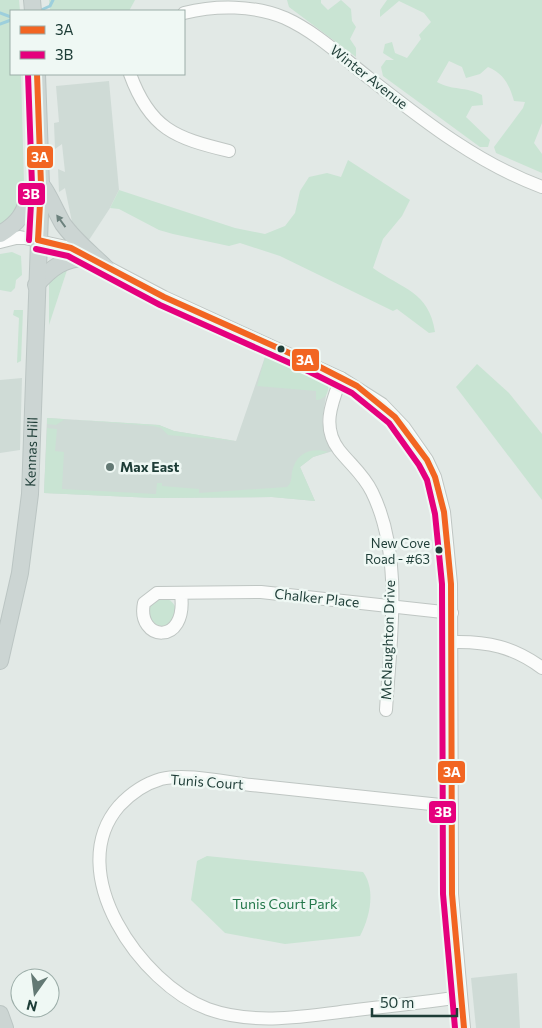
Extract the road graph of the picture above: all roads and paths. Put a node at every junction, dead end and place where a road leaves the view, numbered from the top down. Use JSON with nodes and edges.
{"nodes":[{"id":1,"x":185,"y":13,"type":"edge"},
{"id":2,"x":37,"y":75,"type":"edge"},
{"id":3,"x":130,"y":75,"type":"edge"},
{"id":4,"x":229,"y":151,"type":"dead end"},
{"id":5,"x":41,"y":186,"type":"junction"},
{"id":6,"x":542,"y":187,"type":"edge"},
{"id":7,"x":0,"y":234,"type":"edge"},
{"id":8,"x":38,"y":240,"type":"junction"},
{"id":9,"x":0,"y":242,"type":"edge"},
{"id":10,"x":88,"y":258,"type":"junction"},
{"id":11,"x":107,"y":269,"type":"junction"},
{"id":12,"x":36,"y":285,"type":"junction"},
{"id":13,"x":341,"y":378,"type":"junction"},
{"id":14,"x":181,"y":594,"type":"dead end"},
{"id":15,"x":391,"y":606,"type":"junction"},
{"id":16,"x":452,"y":613,"type":"junction"},
{"id":17,"x":452,"y":642,"type":"junction"},
{"id":18,"x":0,"y":661,"type":"edge"},
{"id":19,"x":542,"y":668,"type":"edge"},
{"id":20,"x":386,"y":710,"type":"dead end"},
{"id":21,"x":450,"y":806,"type":"junction"},
{"id":22,"x":461,"y":997,"type":"junction"},
{"id":23,"x":0,"y":1014,"type":"edge"},
{"id":24,"x":292,"y":1023,"type":"edge"},
{"id":25,"x":5,"y":1028,"type":"edge"},
{"id":26,"x":464,"y":1028,"type":"edge"}],
"edges":[{"from":1,"to":6,"type":"street","name":"Winter Avenue"},
{"from":2,"to":5,"type":"main road","name":"Kennas Hill"},
{"from":3,"to":4,"type":"street"},
{"from":5,"to":7,"type":"main road"},
{"from":5,"to":8,"type":"main road","name":"Kennas Hill"},
{"from":11,"to":5,"type":"main road","one_way":true},
{"from":8,"to":9,"type":"street"},
{"from":8,"to":10,"type":"street"},
{"from":8,"to":12,"type":"main road","name":"Kennas Hill"},
{"from":10,"to":11,"type":"street"},
{"from":10,"to":12,"type":"main road"},
{"from":11,"to":13,"type":"street"},
{"from":12,"to":18,"type":"main road","name":"Kennas Hill"},
{"from":13,"to":15,"type":"street","name":"McNaughton Drive"},
{"from":13,"to":16,"type":"street"},
{"from":14,"to":15,"type":"street","name":"Chalker Place"},
{"from":15,"to":16,"type":"street","name":"Chalker Place"},
{"from":15,"to":20,"type":"street","name":"McNaughton Drive"},
{"from":16,"to":17,"type":"street"},
{"from":17,"to":19,"type":"street"},
{"from":17,"to":21,"type":"street"},
{"from":21,"to":22,"type":"street"},
{"from":21,"to":24,"type":"street","name":"Tunis Court"},
{"from":22,"to":24,"type":"street","name":"Tunis Court"},
{"from":22,"to":26,"type":"street"},
{"from":23,"to":25,"type":"main road"}]}
